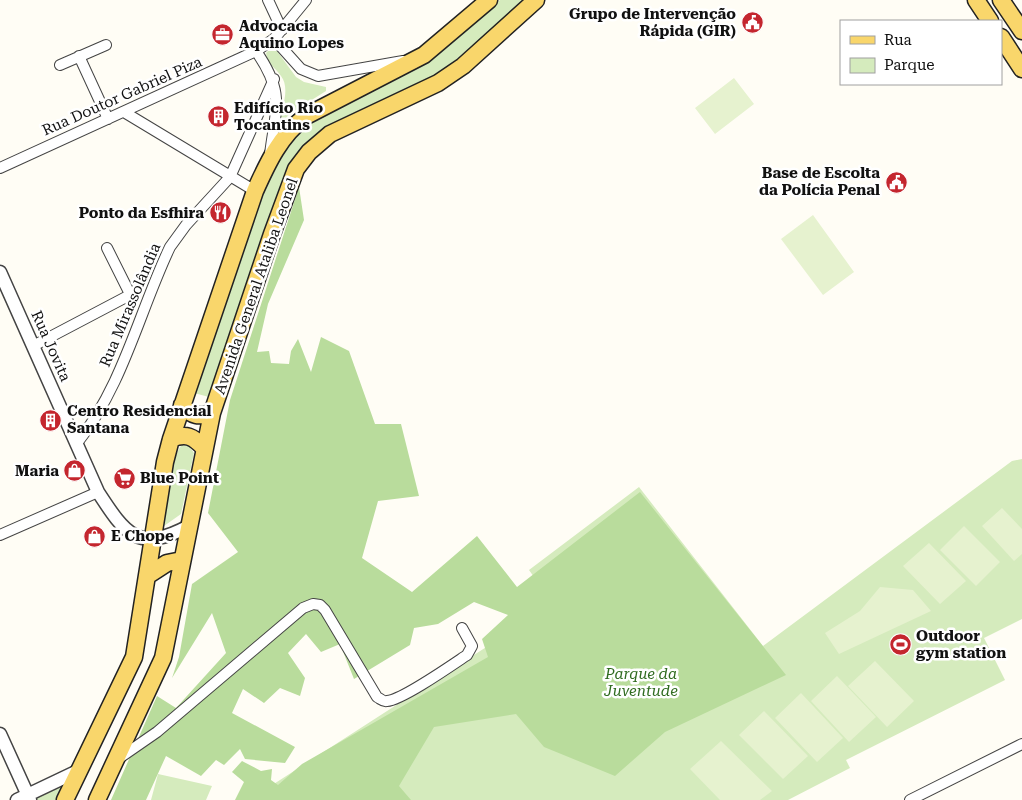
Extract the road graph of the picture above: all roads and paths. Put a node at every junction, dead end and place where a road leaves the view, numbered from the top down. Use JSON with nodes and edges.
{"nodes":[{"id":1,"x":268,"y":0,"type":"edge"},
{"id":2,"x":306,"y":0,"type":"edge"},
{"id":3,"x":489,"y":0,"type":"edge"},
{"id":4,"x":536,"y":0,"type":"edge"},
{"id":5,"x":976,"y":0,"type":"edge"},
{"id":6,"x":984,"y":0,"type":"edge"},
{"id":7,"x":1000,"y":0,"type":"edge"},
{"id":8,"x":989,"y":20,"type":"edge"},
{"id":9,"x":282,"y":30,"type":"junction"},
{"id":10,"x":1022,"y":31,"type":"edge"},
{"id":11,"x":274,"y":39,"type":"junction"},
{"id":12,"x":1002,"y":39,"type":"edge"},
{"id":13,"x":106,"y":45,"type":"dead end"},
{"id":14,"x":256,"y":51,"type":"junction"},
{"id":15,"x":80,"y":56,"type":"junction"},
{"id":16,"x":414,"y":60,"type":"junction"},
{"id":17,"x":60,"y":65,"type":"dead end"},
{"id":18,"x":1022,"y":69,"type":"edge"},
{"id":19,"x":274,"y":79,"type":"junction"},
{"id":20,"x":124,"y":112,"type":"junction"},
{"id":21,"x":108,"y":120,"type":"junction"},
{"id":22,"x":269,"y":159,"type":"junction"},
{"id":23,"x":0,"y":168,"type":"edge"},
{"id":24,"x":230,"y":177,"type":"junction"},
{"id":25,"x":255,"y":191,"type":"junction"},
{"id":26,"x":107,"y":248,"type":"dead end"},
{"id":27,"x":0,"y":272,"type":"edge"},
{"id":28,"x":33,"y":346,"type":"junction"},
{"id":29,"x":182,"y":406,"type":"junction"},
{"id":30,"x":212,"y":413,"type":"junction"},
{"id":31,"x":171,"y":439,"type":"junction"},
{"id":32,"x":76,"y":443,"type":"junction"},
{"id":33,"x":204,"y":448,"type":"junction"},
{"id":34,"x":98,"y":492,"type":"junction"},
{"id":35,"x":189,"y":526,"type":"junction"},
{"id":36,"x":0,"y":535,"type":"edge"},
{"id":37,"x":153,"y":540,"type":"junction"},
{"id":38,"x":182,"y":560,"type":"junction"},
{"id":39,"x":147,"y":576,"type":"junction"},
{"id":40,"x":462,"y":628,"type":"dead end"},
{"id":41,"x":134,"y":657,"type":"junction"},
{"id":42,"x":160,"y":668,"type":"junction"},
{"id":43,"x":120,"y":688,"type":"junction"},
{"id":44,"x":146,"y":698,"type":"junction"},
{"id":45,"x":0,"y":734,"type":"edge"},
{"id":46,"x":1022,"y":744,"type":"edge"},
{"id":47,"x":117,"y":760,"type":"junction"},
{"id":48,"x":80,"y":770,"type":"junction"},
{"id":49,"x":25,"y":798,"type":"edge"},
{"id":50,"x":65,"y":800,"type":"edge"},
{"id":51,"x":98,"y":800,"type":"edge"},
{"id":52,"x":910,"y":800,"type":"edge"}],
"edges":[{"from":1,"to":9,"type":"street"},
{"from":2,"to":9,"type":"street","name":"Rua Doutor Gabriel Piza"},
{"from":3,"to":16,"type":"main road","name":"Avenida General Ataliba Leonel"},
{"from":4,"to":30,"type":"main road","name":"Avenida General Ataliba Leonel"},
{"from":5,"to":8,"type":"main road"},
{"from":6,"to":7,"type":"main road"},
{"from":7,"to":10,"type":"main road"},
{"from":9,"to":11,"type":"street","name":"Rua Doutor Gabriel Piza"},
{"from":11,"to":14,"type":"street","name":"Rua Doutor Gabriel Piza"},
{"from":11,"to":16,"type":"street"},
{"from":12,"to":18,"type":"main road"},
{"from":13,"to":15,"type":"street"},
{"from":14,"to":19,"type":"street"},
{"from":14,"to":20,"type":"street","name":"Rua Doutor Gabriel Piza"},
{"from":15,"to":17,"type":"street"},
{"from":15,"to":21,"type":"street"},
{"from":16,"to":22,"type":"main road","name":"Avenida General Ataliba Leonel"},
{"from":19,"to":22,"type":"street","name":"Avenida General Ataliba Leonel"},
{"from":19,"to":24,"type":"street","name":"Rua Mirassolândia"},
{"from":20,"to":21,"type":"street","name":"Rua Doutor Gabriel Piza"},
{"from":20,"to":24,"type":"street"},
{"from":21,"to":23,"type":"street","name":"Rua Doutor Gabriel Piza"},
{"from":22,"to":25,"type":"main road","name":"Avenida General Ataliba Leonel"},
{"from":24,"to":25,"type":"street"},
{"from":24,"to":32,"type":"street","name":"Rua Mirassolândia"},
{"from":25,"to":29,"type":"main road","name":"Avenida General Ataliba Leonel"},
{"from":26,"to":28,"type":"street"},
{"from":27,"to":28,"type":"street","name":"Rua Jovita"},
{"from":28,"to":32,"type":"street","name":"Rua Jovita"},
{"from":29,"to":30,"type":"main road"},
{"from":29,"to":31,"type":"main road","name":"Avenida General Ataliba Leonel"},
{"from":30,"to":33,"type":"main road","name":"Avenida General Ataliba Leonel"},
{"from":31,"to":33,"type":"main road"},
{"from":31,"to":37,"type":"main road","name":"Avenida General Ataliba Leonel"},
{"from":32,"to":34,"type":"street","name":"Rua Jovita"},
{"from":33,"to":35,"type":"main road","name":"Avenida General Ataliba Leonel"},
{"from":34,"to":36,"type":"street"},
{"from":34,"to":37,"type":"street","name":"Rua Jovita"},
{"from":35,"to":37,"type":"street"},
{"from":35,"to":38,"type":"main road","name":"Avenida General Ataliba Leonel"},
{"from":37,"to":39,"type":"main road","name":"Avenida General Ataliba Leonel"},
{"from":38,"to":39,"type":"main road"},
{"from":38,"to":42,"type":"main road","name":"Avenida General Ataliba Leonel"},
{"from":39,"to":41,"type":"main road","name":"Avenida General Ataliba Leonel"},
{"from":40,"to":47,"type":"street"},
{"from":41,"to":42,"type":"main road"},
{"from":41,"to":43,"type":"main road","name":"Avenida General Ataliba Leonel"},
{"from":42,"to":44,"type":"main road","name":"Avenida General Ataliba Leonel"},
{"from":43,"to":44,"type":"main road"},
{"from":43,"to":48,"type":"main road","name":"Avenida General Ataliba Leonel"},
{"from":44,"to":47,"type":"main road","name":"Avenida General Ataliba Leonel"},
{"from":45,"to":49,"type":"street"},
{"from":46,"to":52,"type":"street"},
{"from":47,"to":51,"type":"main road","name":"Avenida General Ataliba Leonel"},
{"from":48,"to":49,"type":"street"},
{"from":48,"to":50,"type":"main road","name":"Avenida General Ataliba Leonel"}]}
